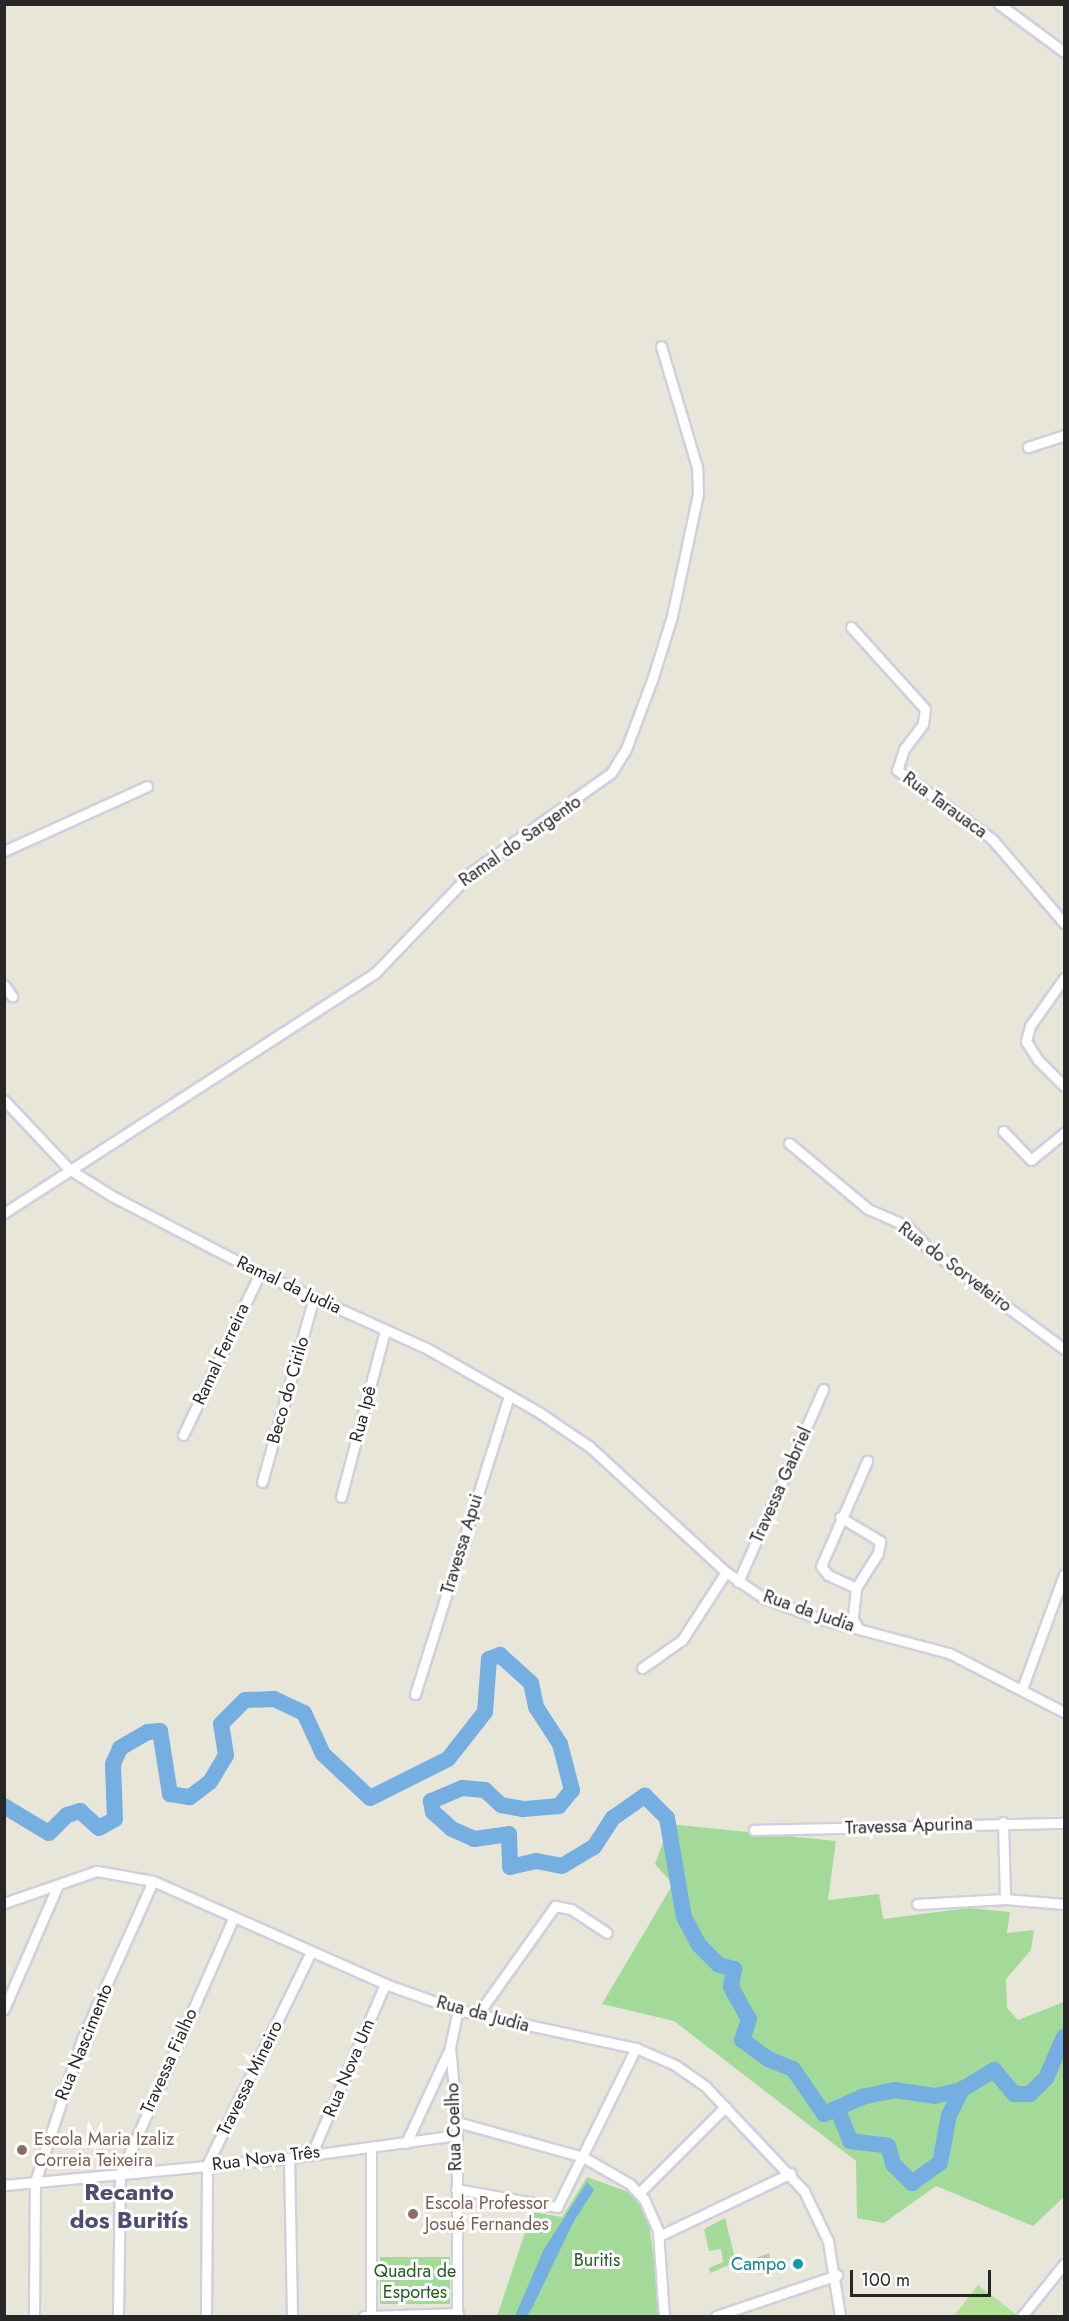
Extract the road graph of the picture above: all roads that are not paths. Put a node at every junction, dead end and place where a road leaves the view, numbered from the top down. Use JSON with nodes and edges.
{"nodes":[{"id":1,"x":999,"y":4,"type":"edge"},
{"id":2,"x":1065,"y":52,"type":"edge"},
{"id":3,"x":661,"y":346,"type":"dead end"},
{"id":4,"x":1065,"y":435,"type":"edge"},
{"id":5,"x":1028,"y":447,"type":"dead end"},
{"id":6,"x":851,"y":627,"type":"dead end"},
{"id":7,"x":147,"y":786,"type":"dead end"},
{"id":8,"x":4,"y":851,"type":"edge"},
{"id":9,"x":1065,"y":923,"type":"edge"},
{"id":10,"x":1065,"y":978,"type":"edge"},
{"id":11,"x":4,"y":985,"type":"edge"},
{"id":12,"x":12,"y":996,"type":"dead end"},
{"id":13,"x":1065,"y":1086,"type":"edge"},
{"id":14,"x":4,"y":1100,"type":"edge"},
{"id":15,"x":1004,"y":1131,"type":"dead end"},
{"id":16,"x":1065,"y":1133,"type":"edge"},
{"id":17,"x":789,"y":1143,"type":"dead end"},
{"id":18,"x":69,"y":1169,"type":"junction"},
{"id":19,"x":4,"y":1213,"type":"edge"},
{"id":20,"x":260,"y":1273,"type":"junction"},
{"id":21,"x":314,"y":1297,"type":"junction"},
{"id":22,"x":385,"y":1331,"type":"junction"},
{"id":23,"x":1065,"y":1349,"type":"edge"},
{"id":24,"x":823,"y":1389,"type":"dead end"},
{"id":25,"x":509,"y":1395,"type":"junction"},
{"id":26,"x":183,"y":1435,"type":"dead end"},
{"id":27,"x":590,"y":1447,"type":"joint"},
{"id":28,"x":867,"y":1461,"type":"dead end"},
{"id":29,"x":262,"y":1482,"type":"dead end"},
{"id":30,"x":341,"y":1497,"type":"dead end"},
{"id":31,"x":840,"y":1517,"type":"junction"},
{"id":32,"x":726,"y":1572,"type":"junction"},
{"id":33,"x":1065,"y":1574,"type":"edge"},
{"id":34,"x":738,"y":1582,"type":"junction"},
{"id":35,"x":856,"y":1588,"type":"junction"},
{"id":36,"x":858,"y":1628,"type":"junction"},
{"id":37,"x":642,"y":1668,"type":"dead end"},
{"id":38,"x":1022,"y":1689,"type":"junction"},
{"id":39,"x":415,"y":1694,"type":"dead end"},
{"id":40,"x":1065,"y":1712,"type":"edge"},
{"id":41,"x":1003,"y":1822,"type":"junction"},
{"id":42,"x":1065,"y":1823,"type":"edge"},
{"id":43,"x":754,"y":1830,"type":"dead end"},
{"id":44,"x":153,"y":1881,"type":"junction"},
{"id":45,"x":58,"y":1884,"type":"junction"},
{"id":46,"x":1005,"y":1899,"type":"junction"},
{"id":47,"x":4,"y":1903,"type":"edge"},
{"id":48,"x":1065,"y":1904,"type":"edge"},
{"id":49,"x":917,"y":1905,"type":"dead end"},
{"id":50,"x":234,"y":1917,"type":"junction"},
{"id":51,"x":607,"y":1933,"type":"dead end"},
{"id":52,"x":311,"y":1952,"type":"junction"},
{"id":53,"x":385,"y":1984,"type":"junction"},
{"id":54,"x":4,"y":2010,"type":"edge"},
{"id":55,"x":458,"y":2010,"type":"junction"},
{"id":56,"x":478,"y":2014,"type":"junction"},
{"id":57,"x":450,"y":2048,"type":"junction"},
{"id":58,"x":636,"y":2048,"type":"junction"},
{"id":59,"x":725,"y":2107,"type":"junction"},
{"id":60,"x":457,"y":2122,"type":"junction"},
{"id":61,"x":456,"y":2135,"type":"junction"},
{"id":62,"x":406,"y":2144,"type":"junction"},
{"id":63,"x":371,"y":2147,"type":"junction"},
{"id":64,"x":312,"y":2152,"type":"junction"},
{"id":65,"x":583,"y":2157,"type":"junction"},
{"id":66,"x":289,"y":2158,"type":"junction"},
{"id":67,"x":207,"y":2165,"type":"junction"},
{"id":68,"x":791,"y":2173,"type":"junction"},
{"id":69,"x":120,"y":2175,"type":"junction"},
{"id":70,"x":35,"y":2182,"type":"junction"},
{"id":71,"x":4,"y":2185,"type":"edge"},
{"id":72,"x":456,"y":2189,"type":"junction"},
{"id":73,"x":639,"y":2193,"type":"junction"},
{"id":74,"x":659,"y":2236,"type":"junction"},
{"id":75,"x":1065,"y":2264,"type":"edge"},
{"id":76,"x":837,"y":2275,"type":"junction"},
{"id":77,"x":458,"y":2315,"type":"edge"},
{"id":78,"x":34,"y":2316,"type":"edge"},
{"id":79,"x":118,"y":2316,"type":"edge"},
{"id":80,"x":206,"y":2316,"type":"edge"},
{"id":81,"x":292,"y":2316,"type":"edge"},
{"id":82,"x":363,"y":2316,"type":"edge"},
{"id":83,"x":371,"y":2316,"type":"edge"},
{"id":84,"x":664,"y":2316,"type":"edge"},
{"id":85,"x":716,"y":2316,"type":"edge"},
{"id":86,"x":840,"y":2316,"type":"edge"},
{"id":87,"x":1022,"y":2316,"type":"edge"}],
"edges":[{"from":1,"to":2,"type":"street"},
{"from":3,"to":18,"type":"street","name":"Ramal do Sargento"},
{"from":4,"to":5,"type":"street"},
{"from":6,"to":9,"type":"street","name":"Rua Tarauaca"},
{"from":7,"to":8,"type":"street"},
{"from":10,"to":13,"type":"street"},
{"from":11,"to":12,"type":"street"},
{"from":14,"to":18,"type":"street","name":"Ramal da Judia"},
{"from":15,"to":16,"type":"street"},
{"from":17,"to":23,"type":"street","name":"Rua do Sorveteiro"},
{"from":18,"to":19,"type":"street","name":"Ramal do Sargento"},
{"from":18,"to":20,"type":"street","name":"Ramal da Judia"},
{"from":20,"to":21,"type":"street","name":"Ramal da Judia"},
{"from":20,"to":26,"type":"street","name":"Ramal Ferreira"},
{"from":21,"to":22,"type":"street","name":"Ramal da Judia"},
{"from":21,"to":29,"type":"street","name":"Beco do Cirilo"},
{"from":22,"to":25,"type":"street","name":"Ramal da Judia"},
{"from":22,"to":30,"type":"street","name":"Rua Ipê"},
{"from":24,"to":34,"type":"street","name":"Travessa Gabriel"},
{"from":25,"to":27,"type":"street","name":"Ramal da Judia"},
{"from":25,"to":39,"type":"street","name":"Travessa Apui"},
{"from":27,"to":32,"type":"street","name":"Rua da Judia"},
{"from":28,"to":31,"type":"street"},
{"from":31,"to":35,"type":"street"},
{"from":31,"to":35,"type":"street"},
{"from":32,"to":34,"type":"street","name":"Rua da Judia"},
{"from":32,"to":37,"type":"street"},
{"from":33,"to":38,"type":"street"},
{"from":34,"to":36,"type":"street","name":"Rua da Judia"},
{"from":35,"to":36,"type":"street"},
{"from":36,"to":38,"type":"street","name":"Rua da Judia"},
{"from":38,"to":40,"type":"street","name":"Rua da Judia"},
{"from":41,"to":42,"type":"street","name":"Travessa Apurina"},
{"from":41,"to":43,"type":"street","name":"Travessa Apurina"},
{"from":41,"to":46,"type":"street"},
{"from":44,"to":45,"type":"street","name":"Rua da Judia"},
{"from":44,"to":50,"type":"street","name":"Rua da Judia"},
{"from":44,"to":70,"type":"street","name":"Rua Nascimento"},
{"from":45,"to":47,"type":"street","name":"Rua da Judia"},
{"from":45,"to":54,"type":"street"},
{"from":46,"to":48,"type":"street"},
{"from":46,"to":49,"type":"street"},
{"from":50,"to":52,"type":"street","name":"Rua da Judia"},
{"from":50,"to":69,"type":"street","name":"Travessa Fialho"},
{"from":51,"to":56,"type":"street"},
{"from":52,"to":53,"type":"street","name":"Rua da Judia"},
{"from":52,"to":67,"type":"street","name":"Travessa Mineiro"},
{"from":53,"to":55,"type":"street","name":"Rua da Judia"},
{"from":53,"to":64,"type":"street","name":"Rua Nova Um"},
{"from":55,"to":56,"type":"street","name":"Rua da Judia"},
{"from":55,"to":57,"type":"street","name":"Rua Coelho"},
{"from":56,"to":58,"type":"street","name":"Rua da Judia"},
{"from":57,"to":60,"type":"street","name":"Rua Coelho"},
{"from":57,"to":62,"type":"street"},
{"from":58,"to":59,"type":"street","name":"Rua da Judia"},
{"from":58,"to":65,"type":"street"},
{"from":59,"to":68,"type":"street","name":"Rua da Judia"},
{"from":59,"to":73,"type":"street"},
{"from":60,"to":61,"type":"street","name":"Rua Coelho"},
{"from":60,"to":65,"type":"street"},
{"from":61,"to":62,"type":"street","name":"Rua Nova Três"},
{"from":61,"to":72,"type":"street","name":"Rua Coelho"},
{"from":62,"to":63,"type":"street","name":"Rua Nova Três"},
{"from":63,"to":64,"type":"street","name":"Rua Nova Três"},
{"from":63,"to":83,"type":"street"},
{"from":64,"to":66,"type":"street","name":"Rua Nova Três"},
{"from":65,"to":72,"type":"street"},
{"from":65,"to":73,"type":"street"},
{"from":66,"to":67,"type":"street","name":"Rua Nova Três"},
{"from":66,"to":81,"type":"street"},
{"from":67,"to":69,"type":"street","name":"Rua Nova Três"},
{"from":67,"to":80,"type":"street","name":"Travessa Mineiro"},
{"from":68,"to":74,"type":"street"},
{"from":68,"to":76,"type":"street","name":"Rua da Judia"},
{"from":69,"to":70,"type":"street","name":"Rua Nova Três"},
{"from":69,"to":79,"type":"street","name":"Travessa Fialho"},
{"from":70,"to":71,"type":"street","name":"Rua Nova Três"},
{"from":70,"to":78,"type":"street","name":"Rua Nascimento"},
{"from":72,"to":77,"type":"street","name":"Rua Coelho"},
{"from":73,"to":74,"type":"street"},
{"from":74,"to":84,"type":"street"},
{"from":75,"to":87,"type":"street"},
{"from":76,"to":85,"type":"street"},
{"from":76,"to":86,"type":"street","name":"Rua da Judia"},
{"from":77,"to":83,"type":"street"},
{"from":82,"to":83,"type":"street"}]}
